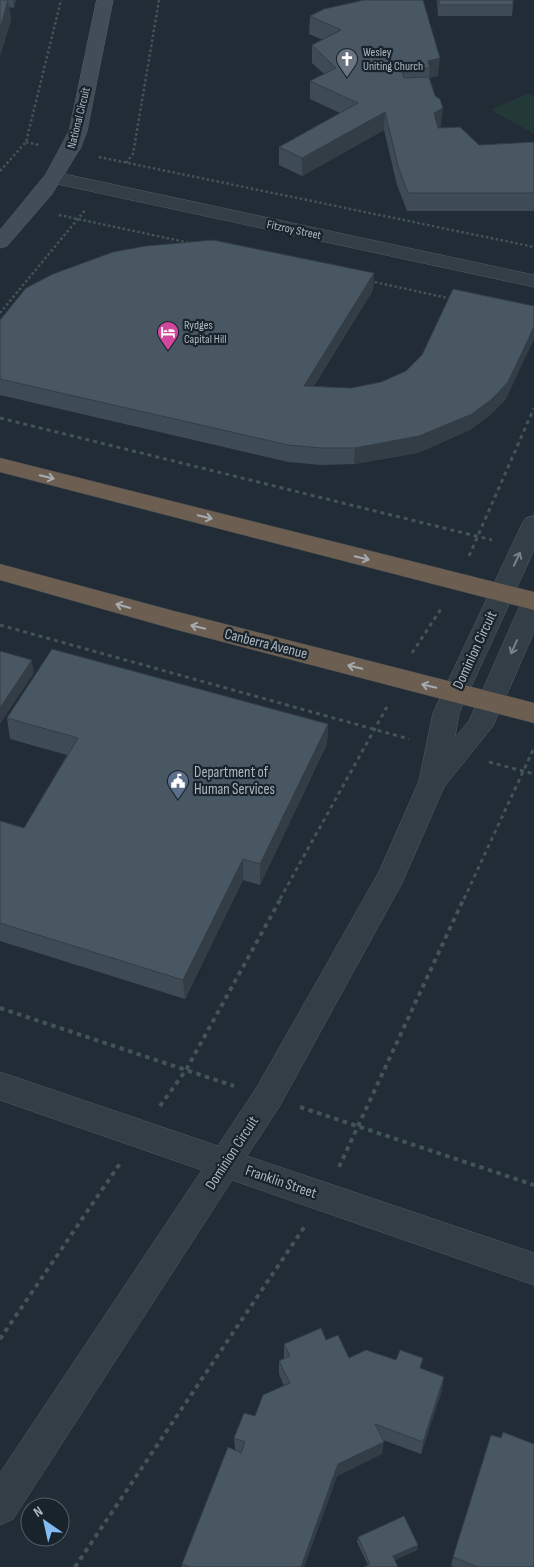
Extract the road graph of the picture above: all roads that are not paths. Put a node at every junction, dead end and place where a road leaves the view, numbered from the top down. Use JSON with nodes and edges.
{"nodes":[{"id":1,"x":104,"y":0,"type":"edge"},
{"id":2,"x":55,"y":178,"type":"junction"},
{"id":3,"x":0,"y":242,"type":"edge"},
{"id":4,"x":534,"y":281,"type":"edge"},
{"id":5,"x":0,"y":465,"type":"edge"},
{"id":6,"x":534,"y":524,"type":"edge"},
{"id":7,"x":0,"y":572,"type":"edge"},
{"id":8,"x":502,"y":593,"type":"junction"},
{"id":9,"x":534,"y":602,"type":"edge"},
{"id":10,"x":456,"y":693,"type":"junction"},
{"id":11,"x":490,"y":701,"type":"junction"},
{"id":12,"x":534,"y":713,"type":"edge"},
{"id":13,"x":433,"y":781,"type":"junction"},
{"id":14,"x":0,"y":1086,"type":"edge"},
{"id":15,"x":227,"y":1163,"type":"junction"},
{"id":16,"x":534,"y":1269,"type":"edge"},
{"id":17,"x":0,"y":1506,"type":"edge"}],
"edges":[{"from":1,"to":2,"type":"street","name":"National Circuit"},
{"from":2,"to":3,"type":"street","name":"National Circuit"},
{"from":2,"to":4,"type":"street","name":"Fitzroy Street"},
{"from":5,"to":8,"type":"highway","one_way":true},
{"from":8,"to":6,"type":"street","name":"Dominion Circuit","one_way":true},
{"from":10,"to":7,"type":"highway","name":"Canberra Avenue","one_way":true},
{"from":8,"to":9,"type":"highway"},
{"from":8,"to":10,"type":"street","name":"Dominion Circuit"},
{"from":9,"to":11,"type":"street","name":"Dominion Circuit","one_way":true},
{"from":10,"to":11,"type":"highway","name":"Canberra Avenue"},
{"from":10,"to":13,"type":"street","name":"Dominion Circuit"},
{"from":11,"to":12,"type":"highway","name":"Canberra Avenue"},
{"from":11,"to":13,"type":"street","name":"Dominion Circuit"},
{"from":13,"to":15,"type":"street","name":"Dominion Circuit"},
{"from":14,"to":15,"type":"street","name":"Franklin Street"},
{"from":15,"to":16,"type":"street","name":"Franklin Street"},
{"from":15,"to":17,"type":"street","name":"Dominion Circuit"}]}
